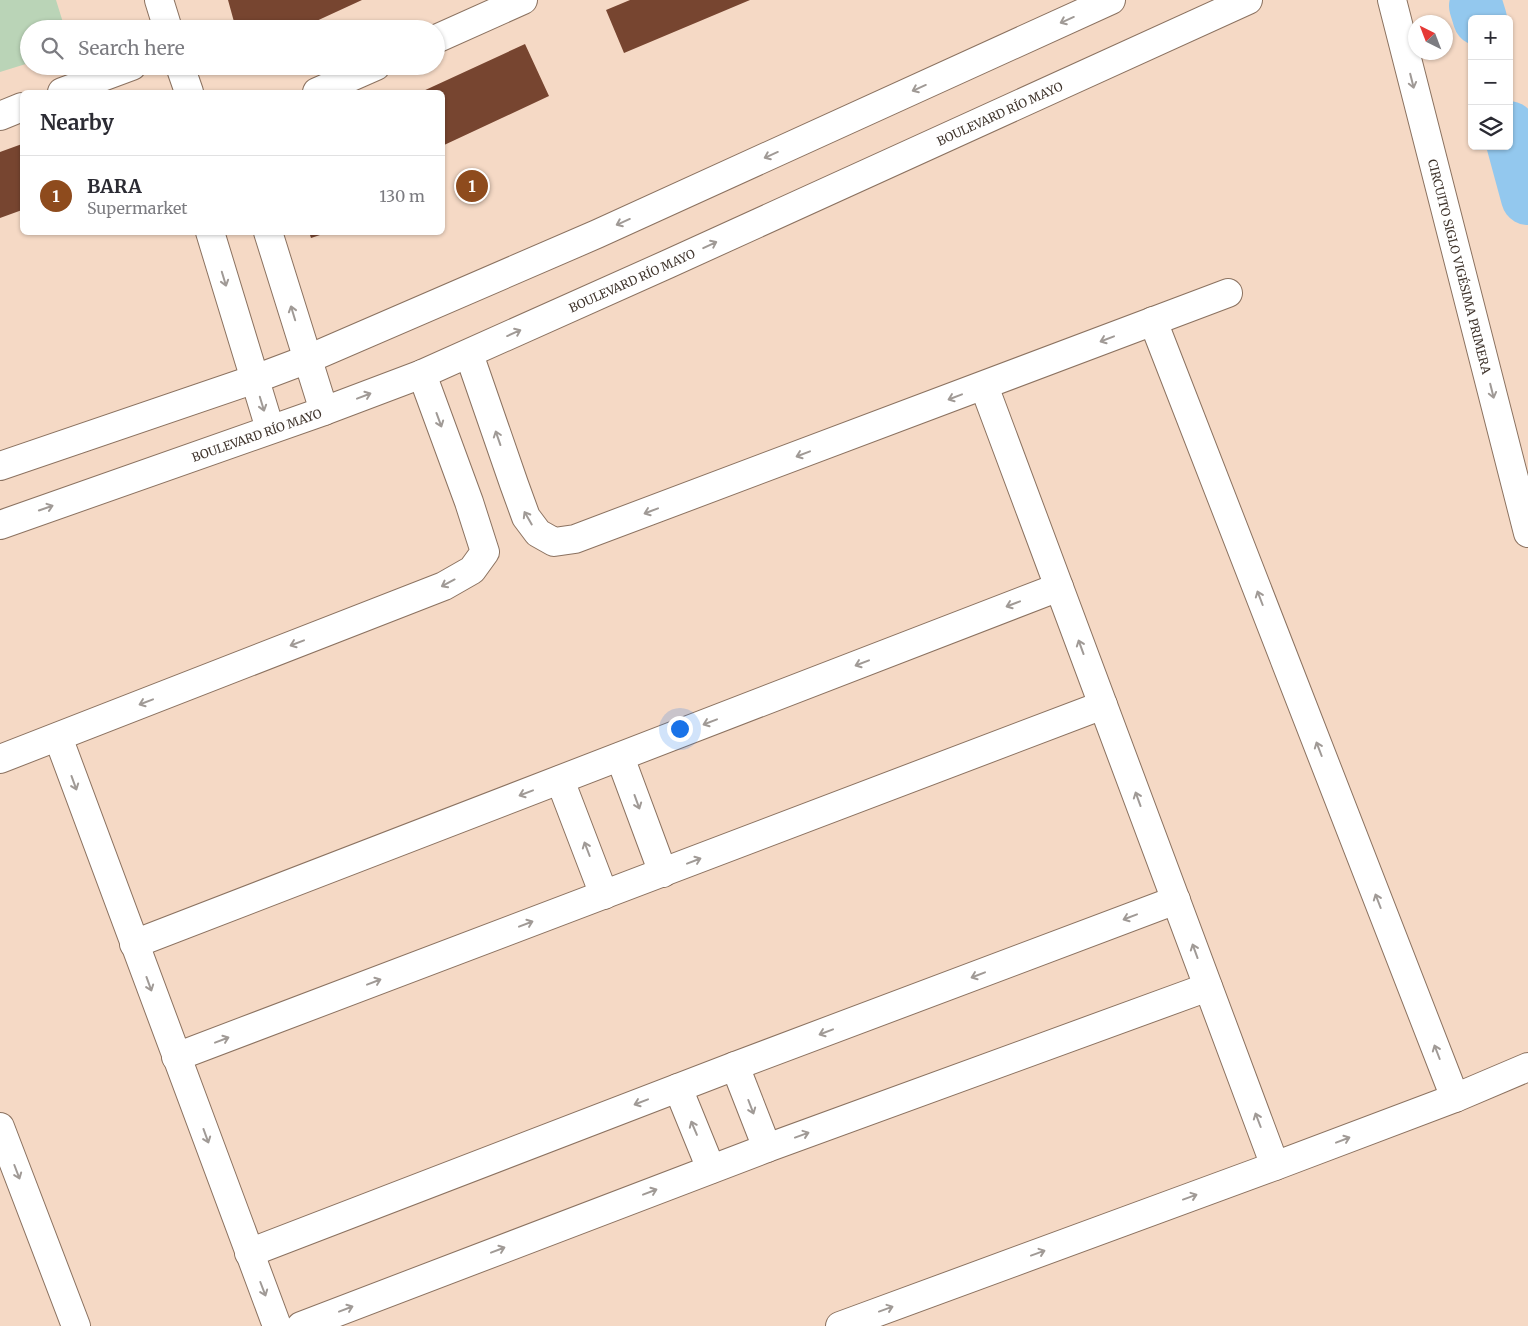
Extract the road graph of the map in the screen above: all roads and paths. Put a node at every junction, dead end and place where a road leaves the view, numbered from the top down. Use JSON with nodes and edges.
{"nodes":[{"id":1,"x":159,"y":0,"type":"edge"},
{"id":2,"x":524,"y":0,"type":"edge"},
{"id":3,"x":1111,"y":0,"type":"edge"},
{"id":4,"x":1248,"y":0,"type":"edge"},
{"id":5,"x":1392,"y":0,"type":"edge"},
{"id":6,"x":165,"y":20,"type":"edge"},
{"id":7,"x":445,"y":35,"type":"edge"},
{"id":8,"x":108,"y":75,"type":"edge"},
{"id":9,"x":183,"y":75,"type":"edge"},
{"id":10,"x":356,"y":75,"type":"edge"},
{"id":11,"x":67,"y":90,"type":"edge"},
{"id":12,"x":188,"y":90,"type":"edge"},
{"id":13,"x":322,"y":90,"type":"edge"},
{"id":14,"x":20,"y":108,"type":"edge"},
{"id":15,"x":0,"y":116,"type":"edge"},
{"id":16,"x":211,"y":235,"type":"edge"},
{"id":17,"x":269,"y":235,"type":"edge"},
{"id":18,"x":1228,"y":293,"type":"dead end"},
{"id":19,"x":1153,"y":321,"type":"junction"},
{"id":20,"x":469,"y":354,"type":"junction"},
{"id":21,"x":308,"y":359,"type":"junction"},
{"id":22,"x":422,"y":374,"type":"junction"},
{"id":23,"x":255,"y":379,"type":"junction"},
{"id":24,"x":984,"y":386,"type":"junction"},
{"id":25,"x":324,"y":411,"type":"junction"},
{"id":26,"x":270,"y":430,"type":"junction"},
{"id":27,"x":0,"y":466,"type":"edge"},
{"id":28,"x":0,"y":525,"type":"edge"},
{"id":29,"x":1528,"y":533,"type":"edge"},
{"id":30,"x":1059,"y":587,"type":"junction"},
{"id":31,"x":1103,"y":706,"type":"junction"},
{"id":32,"x":58,"y":737,"type":"junction"},
{"id":33,"x":620,"y":757,"type":"junction"},
{"id":34,"x":0,"y":760,"type":"edge"},
{"id":35,"x":560,"y":780,"type":"junction"},
{"id":36,"x":663,"y":872,"type":"junction"},
{"id":37,"x":604,"y":894,"type":"junction"},
{"id":38,"x":1176,"y":900,"type":"junction"},
{"id":39,"x":134,"y":944,"type":"junction"},
{"id":40,"x":1208,"y":987,"type":"junction"},
{"id":41,"x":176,"y":1057,"type":"junction"},
{"id":42,"x":736,"y":1066,"type":"junction"},
{"id":43,"x":1528,"y":1067,"type":"edge"},
{"id":44,"x":678,"y":1088,"type":"junction"},
{"id":45,"x":1454,"y":1098,"type":"junction"},
{"id":46,"x":0,"y":1127,"type":"edge"},
{"id":47,"x":767,"y":1148,"type":"junction"},
{"id":48,"x":1275,"y":1166,"type":"junction"},
{"id":49,"x":711,"y":1169,"type":"junction"},
{"id":50,"x":249,"y":1253,"type":"junction"},
{"id":51,"x":76,"y":1326,"type":"edge"},
{"id":52,"x":277,"y":1326,"type":"edge"},
{"id":53,"x":301,"y":1326,"type":"edge"},
{"id":54,"x":840,"y":1326,"type":"edge"}],
"edges":[{"from":1,"to":6,"type":"street"},
{"from":2,"to":7,"type":"street"},
{"from":3,"to":21,"type":"street","one_way":true},
{"from":20,"to":4,"type":"street","name":"BOULEVARD RÍO MAYO","one_way":true},
{"from":5,"to":29,"type":"street","name":"CIRCUITO SIGLO VIGÉSIMA PRIMERA","one_way":true},
{"from":8,"to":11,"type":"street"},
{"from":9,"to":12,"type":"street"},
{"from":10,"to":13,"type":"street"},
{"from":14,"to":15,"type":"street"},
{"from":16,"to":23,"type":"street","one_way":true},
{"from":21,"to":17,"type":"street","one_way":true},
{"from":18,"to":19,"type":"street"},
{"from":19,"to":24,"type":"street","one_way":true},
{"from":45,"to":19,"type":"street","one_way":true},
{"from":20,"to":22,"type":"street","name":"BOULEVARD RÍO MAYO"},
{"from":24,"to":20,"type":"street","one_way":true},
{"from":21,"to":23,"type":"street"},
{"from":21,"to":25,"type":"street"},
{"from":25,"to":22,"type":"street","name":"BOULEVARD RÍO MAYO","one_way":true},
{"from":22,"to":32,"type":"street","one_way":true},
{"from":23,"to":26,"type":"street","one_way":true},
{"from":23,"to":27,"type":"street"},
{"from":24,"to":30,"type":"street"},
{"from":25,"to":26,"type":"street","name":"BOULEVARD RÍO MAYO"},
{"from":28,"to":26,"type":"street","name":"BOULEVARD RÍO MAYO","one_way":true},
{"from":31,"to":30,"type":"street","one_way":true},
{"from":30,"to":33,"type":"street","one_way":true},
{"from":36,"to":31,"type":"street","one_way":true},
{"from":38,"to":31,"type":"street","one_way":true},
{"from":32,"to":34,"type":"street"},
{"from":32,"to":39,"type":"street","one_way":true},
{"from":33,"to":35,"type":"street"},
{"from":33,"to":36,"type":"street","one_way":true},
{"from":37,"to":35,"type":"street","one_way":true},
{"from":35,"to":39,"type":"street","one_way":true},
{"from":36,"to":37,"type":"street"},
{"from":41,"to":37,"type":"street","one_way":true},
{"from":40,"to":38,"type":"street","one_way":true},
{"from":38,"to":42,"type":"street","one_way":true},
{"from":39,"to":41,"type":"street","one_way":true},
{"from":47,"to":40,"type":"street","one_way":true},
{"from":48,"to":40,"type":"street","one_way":true},
{"from":41,"to":50,"type":"street","one_way":true},
{"from":42,"to":44,"type":"street"},
{"from":42,"to":47,"type":"street","one_way":true},
{"from":43,"to":45,"type":"street"},
{"from":49,"to":44,"type":"street","one_way":true},
{"from":44,"to":50,"type":"street","one_way":true},
{"from":48,"to":45,"type":"street","one_way":true},
{"from":46,"to":51,"type":"street","one_way":true},
{"from":47,"to":49,"type":"street"},
{"from":54,"to":48,"type":"street","one_way":true},
{"from":53,"to":49,"type":"street","one_way":true},
{"from":50,"to":52,"type":"street","one_way":true}]}
